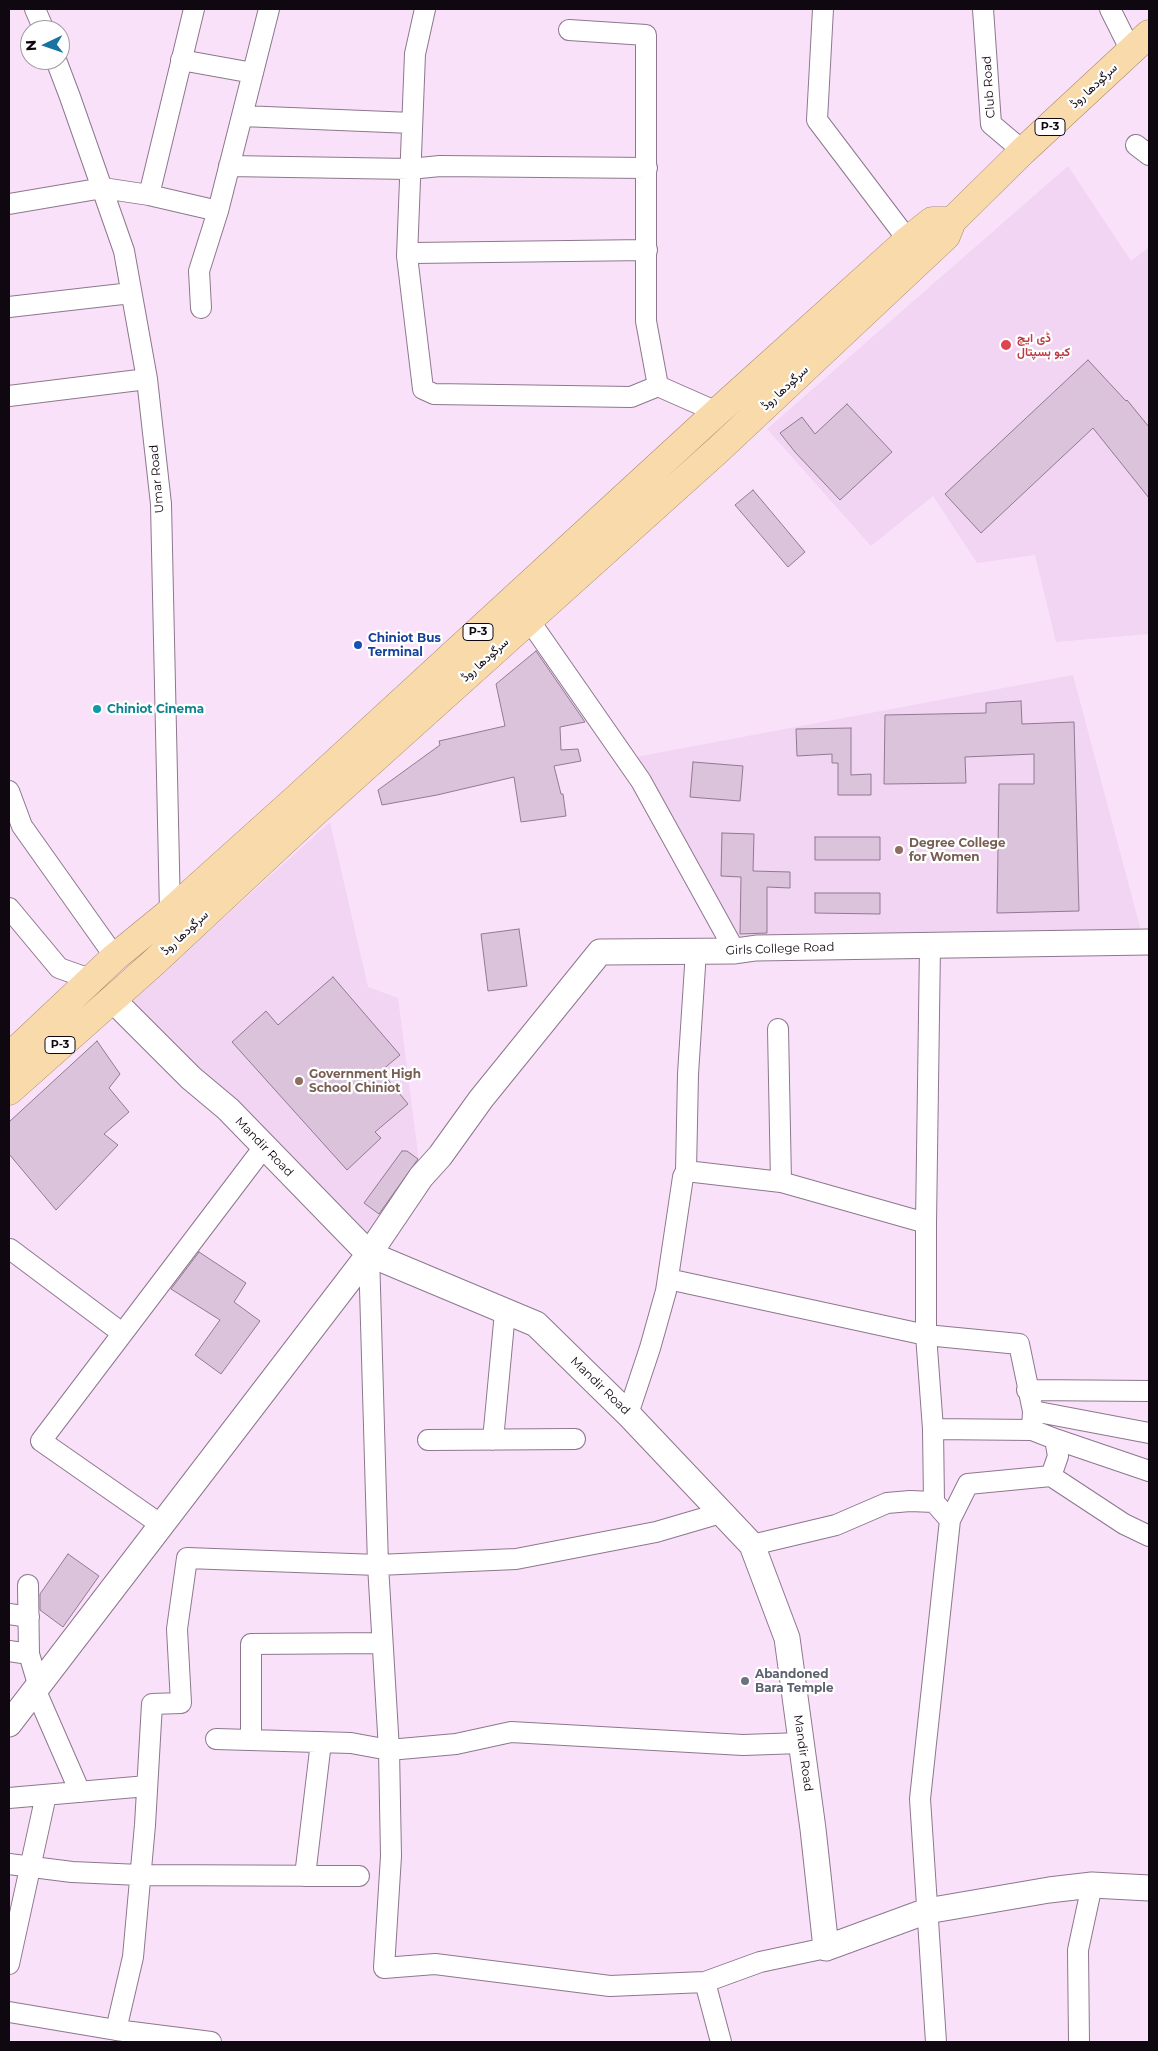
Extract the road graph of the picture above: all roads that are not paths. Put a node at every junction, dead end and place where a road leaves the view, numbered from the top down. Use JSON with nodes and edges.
{"nodes":[{"id":1,"x":194,"y":9,"type":"edge"},
{"id":2,"x":269,"y":9,"type":"edge"},
{"id":3,"x":425,"y":9,"type":"edge"},
{"id":4,"x":823,"y":9,"type":"edge"},
{"id":5,"x":983,"y":9,"type":"edge"},
{"id":6,"x":1110,"y":9,"type":"edge"},
{"id":7,"x":569,"y":30,"type":"dead end"},
{"id":8,"x":1140,"y":42,"type":"edge"},
{"id":9,"x":182,"y":60,"type":"junction"},
{"id":10,"x":60,"y":70,"type":"edge"},
{"id":11,"x":253,"y":73,"type":"junction"},
{"id":12,"x":242,"y":116,"type":"junction"},
{"id":13,"x":412,"y":123,"type":"junction"},
{"id":14,"x":1023,"y":151,"type":"junction"},
{"id":15,"x":230,"y":166,"type":"junction"},
{"id":16,"x":647,"y":168,"type":"junction"},
{"id":17,"x":410,"y":169,"type":"junction"},
{"id":18,"x":102,"y":188,"type":"junction"},
{"id":19,"x":149,"y":195,"type":"junction"},
{"id":20,"x":9,"y":204,"type":"edge"},
{"id":21,"x":218,"y":211,"type":"junction"},
{"id":22,"x":952,"y":221,"type":"junction"},
{"id":23,"x":908,"y":240,"type":"junction"},
{"id":24,"x":647,"y":250,"type":"junction"},
{"id":25,"x":413,"y":253,"type":"dead end"},
{"id":26,"x":131,"y":293,"type":"junction"},
{"id":27,"x":9,"y":307,"type":"edge"},
{"id":28,"x":201,"y":308,"type":"dead end"},
{"id":29,"x":147,"y":379,"type":"junction"},
{"id":30,"x":658,"y":386,"type":"junction"},
{"id":31,"x":9,"y":396,"type":"edge"},
{"id":32,"x":708,"y":421,"type":"junction"},
{"id":33,"x":718,"y":450,"type":"junction"},
{"id":34,"x":529,"y":620,"type":"junction"},
{"id":35,"x":437,"y":686,"type":"junction"},
{"id":36,"x":9,"y":791,"type":"edge"},
{"id":37,"x":306,"y":805,"type":"junction"},
{"id":38,"x":9,"y":908,"type":"edge"},
{"id":39,"x":170,"y":912,"type":"junction"},
{"id":40,"x":1149,"y":942,"type":"edge"},
{"id":41,"x":930,"y":946,"type":"junction"},
{"id":42,"x":696,"y":951,"type":"junction"},
{"id":43,"x":735,"y":951,"type":"junction"},
{"id":44,"x":115,"y":957,"type":"junction"},
{"id":45,"x":93,"y":980,"type":"junction"},
{"id":46,"x":112,"y":999,"type":"junction"},
{"id":47,"x":778,"y":1028,"type":"dead end"},
{"id":48,"x":9,"y":1057,"type":"edge"},
{"id":49,"x":9,"y":1091,"type":"edge"},
{"id":50,"x":264,"y":1147,"type":"junction"},
{"id":51,"x":686,"y":1171,"type":"junction"},
{"id":52,"x":781,"y":1182,"type":"junction"},
{"id":53,"x":926,"y":1223,"type":"junction"},
{"id":54,"x":10,"y":1249,"type":"dead end"},
{"id":55,"x":368,"y":1254,"type":"junction"},
{"id":56,"x":668,"y":1279,"type":"junction"},
{"id":57,"x":505,"y":1312,"type":"junction"},
{"id":58,"x":122,"y":1333,"type":"junction"},
{"id":59,"x":926,"y":1335,"type":"junction"},
{"id":60,"x":1027,"y":1390,"type":"junction"},
{"id":61,"x":1149,"y":1391,"type":"edge"},
{"id":62,"x":628,"y":1414,"type":"junction"},
{"id":63,"x":1032,"y":1421,"type":"junction"},
{"id":64,"x":933,"y":1429,"type":"junction"},
{"id":65,"x":1149,"y":1433,"type":"edge"},
{"id":66,"x":574,"y":1439,"type":"dead end"},
{"id":67,"x":1054,"y":1439,"type":"junction"},
{"id":68,"x":428,"y":1440,"type":"dead end"},
{"id":69,"x":493,"y":1440,"type":"junction"},
{"id":70,"x":1149,"y":1471,"type":"edge"},
{"id":71,"x":1051,"y":1476,"type":"junction"},
{"id":72,"x":934,"y":1502,"type":"junction"},
{"id":73,"x":721,"y":1513,"type":"junction"},
{"id":74,"x":950,"y":1520,"type":"junction"},
{"id":75,"x":160,"y":1524,"type":"junction"},
{"id":76,"x":1149,"y":1536,"type":"edge"},
{"id":77,"x":752,"y":1545,"type":"junction"},
{"id":78,"x":378,"y":1565,"type":"junction"},
{"id":79,"x":28,"y":1585,"type":"dead end"},
{"id":80,"x":9,"y":1614,"type":"edge"},
{"id":81,"x":29,"y":1617,"type":"junction"},
{"id":82,"x":382,"y":1643,"type":"junction"},
{"id":83,"x":9,"y":1651,"type":"edge"},
{"id":84,"x":29,"y":1654,"type":"junction"},
{"id":85,"x":36,"y":1686,"type":"junction"},
{"id":86,"x":9,"y":1724,"type":"edge"},
{"id":87,"x":216,"y":1739,"type":"dead end"},
{"id":88,"x":251,"y":1740,"type":"junction"},
{"id":89,"x":320,"y":1742,"type":"junction"},
{"id":90,"x":801,"y":1743,"type":"junction"},
{"id":91,"x":389,"y":1750,"type":"junction"},
{"id":92,"x":147,"y":1786,"type":"junction"},
{"id":93,"x":80,"y":1792,"type":"junction"},
{"id":94,"x":46,"y":1795,"type":"junction"},
{"id":95,"x":9,"y":1798,"type":"edge"},
{"id":96,"x":9,"y":1864,"type":"edge"},
{"id":97,"x":30,"y":1867,"type":"junction"},
{"id":98,"x":140,"y":1875,"type":"junction"},
{"id":99,"x":305,"y":1876,"type":"junction"},
{"id":100,"x":359,"y":1876,"type":"dead end"},
{"id":101,"x":1092,"y":1885,"type":"junction"},
{"id":102,"x":1149,"y":1888,"type":"edge"},
{"id":103,"x":927,"y":1911,"type":"junction"},
{"id":104,"x":826,"y":1948,"type":"junction"},
{"id":105,"x":9,"y":1964,"type":"edge"},
{"id":106,"x":705,"y":1982,"type":"junction"},
{"id":107,"x":9,"y":2012,"type":"edge"},
{"id":108,"x":116,"y":2030,"type":"junction"},
{"id":109,"x":211,"y":2042,"type":"edge"},
{"id":110,"x":719,"y":2042,"type":"edge"},
{"id":111,"x":936,"y":2042,"type":"edge"},
{"id":112,"x":1079,"y":2042,"type":"edge"}],
"edges":[{"from":1,"to":9,"type":"street"},
{"from":2,"to":11,"type":"street"},
{"from":3,"to":13,"type":"street"},
{"from":4,"to":23,"type":"street"},
{"from":5,"to":14,"type":"street","name":"Club Road"},
{"from":6,"to":8,"type":"street"},
{"from":7,"to":16,"type":"street"},
{"from":8,"to":14,"type":"highway","name":"سرگودھا روڈ","number":"P-3"},
{"from":9,"to":11,"type":"street"},
{"from":9,"to":19,"type":"street"},
{"from":10,"to":18,"type":"street","name":"Umar Road"},
{"from":11,"to":12,"type":"street"},
{"from":12,"to":13,"type":"street"},
{"from":12,"to":15,"type":"street"},
{"from":13,"to":17,"type":"street"},
{"from":14,"to":22,"type":"highway","name":"سرگودھا روڈ","number":"P-3"},
{"from":15,"to":17,"type":"street"},
{"from":15,"to":21,"type":"street"},
{"from":16,"to":17,"type":"street"},
{"from":16,"to":24,"type":"street"},
{"from":17,"to":30,"type":"street"},
{"from":18,"to":19,"type":"street"},
{"from":18,"to":20,"type":"street"},
{"from":18,"to":26,"type":"street","name":"Umar Road"},
{"from":19,"to":21,"type":"street"},
{"from":21,"to":28,"type":"street"},
{"from":22,"to":23,"type":"highway","name":"سرگودھا روڈ","number":"P-3"},
{"from":22,"to":33,"type":"highway","name":"سرگودھا روڈ","number":"P-3"},
{"from":23,"to":32,"type":"highway","name":"سرگودھا روڈ","number":"P-3"},
{"from":24,"to":25,"type":"street"},
{"from":24,"to":30,"type":"street"},
{"from":26,"to":27,"type":"street"},
{"from":26,"to":29,"type":"street","name":"Umar Road"},
{"from":29,"to":31,"type":"street"},
{"from":29,"to":39,"type":"street","name":"Umar Road"},
{"from":30,"to":32,"type":"street"},
{"from":32,"to":33,"type":"highway"},
{"from":32,"to":35,"type":"highway","name":"سرگودھا روڈ","number":"P-3"},
{"from":33,"to":34,"type":"highway","name":"سرگودھا روڈ","number":"P-3"},
{"from":34,"to":35,"type":"highway","name":"سرگودھا روڈ","number":"P-3"},
{"from":34,"to":43,"type":"street"},
{"from":35,"to":37,"type":"highway","name":"سرگودھا روڈ","number":"P-3"},
{"from":36,"to":44,"type":"street"},
{"from":37,"to":39,"type":"highway","name":"سرگودھا روڈ","number":"P-3"},
{"from":37,"to":46,"type":"highway","name":"سرگودھا روڈ","number":"P-3"},
{"from":38,"to":45,"type":"street"},
{"from":39,"to":44,"type":"highway","name":"سرگودھا روڈ","number":"P-3"},
{"from":40,"to":41,"type":"street","name":"Girls College Road"},
{"from":41,"to":43,"type":"street","name":"Girls College Road"},
{"from":41,"to":53,"type":"street"},
{"from":42,"to":43,"type":"street","name":"Girls College Road"},
{"from":42,"to":51,"type":"street"},
{"from":42,"to":55,"type":"street","name":"Girls College Road"},
{"from":44,"to":45,"type":"highway","name":"سرگودھا روڈ","number":"P-3"},
{"from":45,"to":48,"type":"highway","name":"سرگودھا روڈ","number":"P-3"},
{"from":46,"to":49,"type":"highway","name":"سرگودھا روڈ","number":"P-3"},
{"from":46,"to":50,"type":"street","name":"Mandir Road"},
{"from":47,"to":52,"type":"street"},
{"from":50,"to":55,"type":"street","name":"Mandir Road"},
{"from":50,"to":58,"type":"street"},
{"from":51,"to":52,"type":"street"},
{"from":51,"to":56,"type":"street"},
{"from":52,"to":53,"type":"street"},
{"from":53,"to":59,"type":"street"},
{"from":54,"to":58,"type":"street"},
{"from":55,"to":57,"type":"street","name":"Mandir Road"},
{"from":55,"to":75,"type":"street"},
{"from":55,"to":78,"type":"street"},
{"from":56,"to":59,"type":"street"},
{"from":56,"to":62,"type":"street"},
{"from":57,"to":62,"type":"street","name":"Mandir Road"},
{"from":57,"to":69,"type":"street"},
{"from":58,"to":75,"type":"street"},
{"from":59,"to":60,"type":"street"},
{"from":59,"to":64,"type":"street"},
{"from":60,"to":61,"type":"street"},
{"from":60,"to":63,"type":"street"},
{"from":62,"to":73,"type":"street","name":"Mandir Road"},
{"from":63,"to":64,"type":"street"},
{"from":63,"to":65,"type":"street"},
{"from":63,"to":67,"type":"street"},
{"from":64,"to":72,"type":"street"},
{"from":66,"to":69,"type":"street"},
{"from":67,"to":70,"type":"street"},
{"from":67,"to":71,"type":"street"},
{"from":68,"to":69,"type":"street"},
{"from":71,"to":74,"type":"street"},
{"from":71,"to":76,"type":"street"},
{"from":72,"to":74,"type":"street"},
{"from":72,"to":77,"type":"street"},
{"from":73,"to":77,"type":"street","name":"Mandir Road"},
{"from":73,"to":78,"type":"street"},
{"from":74,"to":103,"type":"street"},
{"from":75,"to":85,"type":"street"},
{"from":77,"to":90,"type":"street","name":"Mandir Road"},
{"from":78,"to":82,"type":"street"},
{"from":78,"to":92,"type":"street"},
{"from":79,"to":81,"type":"street"},
{"from":80,"to":81,"type":"street"},
{"from":81,"to":84,"type":"street"},
{"from":82,"to":88,"type":"street"},
{"from":82,"to":91,"type":"street"},
{"from":83,"to":84,"type":"street"},
{"from":84,"to":85,"type":"street"},
{"from":85,"to":86,"type":"street"},
{"from":85,"to":93,"type":"street"},
{"from":87,"to":88,"type":"street"},
{"from":88,"to":89,"type":"street"},
{"from":89,"to":91,"type":"street"},
{"from":89,"to":99,"type":"street"},
{"from":90,"to":91,"type":"street"},
{"from":90,"to":104,"type":"street","name":"Mandir Road"},
{"from":91,"to":106,"type":"street"},
{"from":92,"to":93,"type":"street"},
{"from":92,"to":98,"type":"street"},
{"from":93,"to":94,"type":"street"},
{"from":94,"to":95,"type":"street"},
{"from":94,"to":97,"type":"street"},
{"from":96,"to":97,"type":"street"},
{"from":97,"to":98,"type":"street"},
{"from":97,"to":105,"type":"street"},
{"from":98,"to":99,"type":"street"},
{"from":98,"to":108,"type":"street"},
{"from":99,"to":100,"type":"street"},
{"from":101,"to":102,"type":"street"},
{"from":101,"to":103,"type":"street"},
{"from":101,"to":112,"type":"street"},
{"from":103,"to":104,"type":"street"},
{"from":103,"to":111,"type":"street"},
{"from":104,"to":106,"type":"street"},
{"from":106,"to":110,"type":"street"},
{"from":107,"to":108,"type":"street"},
{"from":108,"to":109,"type":"street"}]}
